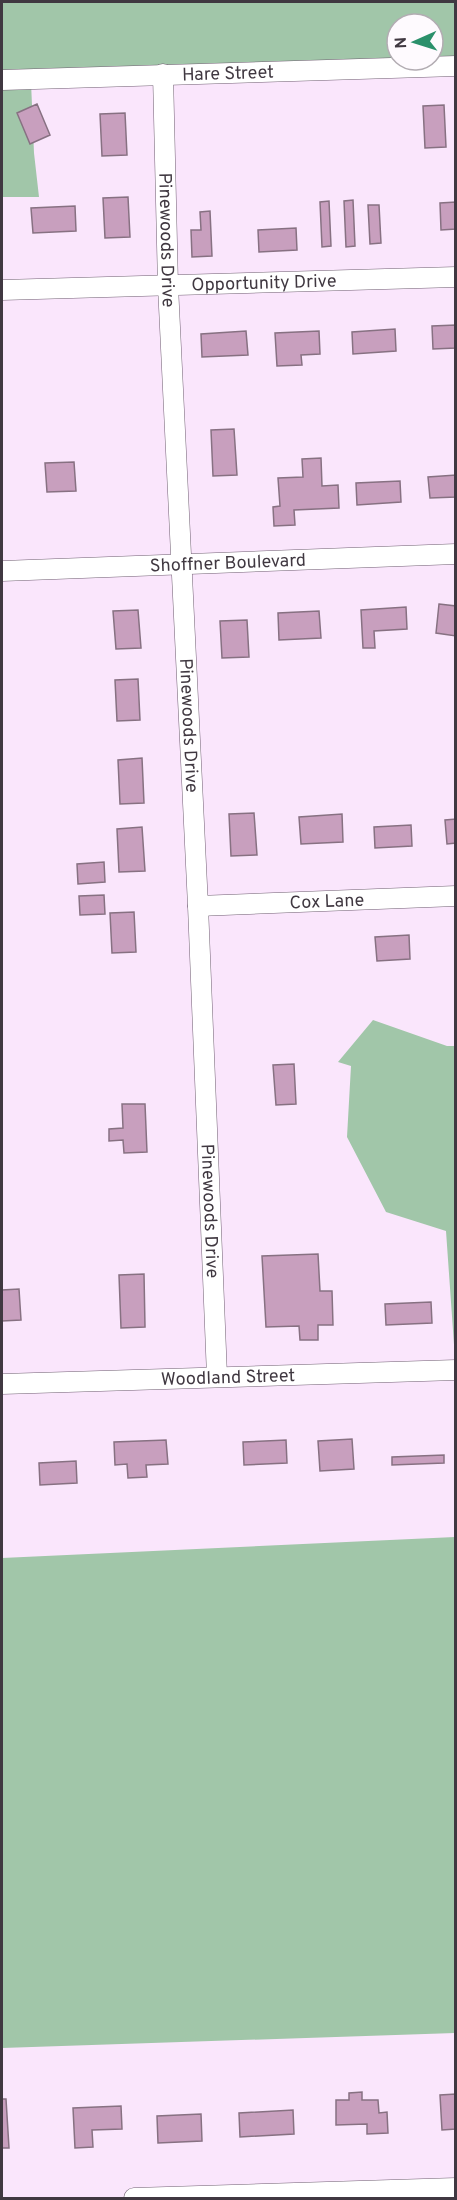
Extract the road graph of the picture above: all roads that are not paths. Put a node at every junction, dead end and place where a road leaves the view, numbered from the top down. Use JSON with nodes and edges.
{"nodes":[{"id":1,"x":456,"y":66,"type":"edge"},
{"id":2,"x":163,"y":74,"type":"junction"},
{"id":3,"x":2,"y":80,"type":"edge"},
{"id":4,"x":456,"y":277,"type":"edge"},
{"id":5,"x":168,"y":286,"type":"junction"},
{"id":6,"x":2,"y":290,"type":"edge"},
{"id":7,"x":456,"y":554,"type":"edge"},
{"id":8,"x":181,"y":564,"type":"junction"},
{"id":9,"x":2,"y":571,"type":"edge"},
{"id":10,"x":456,"y":896,"type":"edge"},
{"id":11,"x":198,"y":906,"type":"junction"},
{"id":12,"x":456,"y":1370,"type":"edge"},
{"id":13,"x":217,"y":1376,"type":"junction"},
{"id":14,"x":2,"y":1384,"type":"edge"},
{"id":15,"x":456,"y":2188,"type":"edge"},
{"id":16,"x":134,"y":2199,"type":"edge"}],
"edges":[{"from":1,"to":2,"type":"street","name":"Hare Street"},
{"from":2,"to":3,"type":"street","name":"Hare Street"},
{"from":2,"to":5,"type":"street","name":"Pinewoods Drive"},
{"from":4,"to":5,"type":"street","name":"Opportunity Drive"},
{"from":5,"to":6,"type":"street","name":"Opportunity Drive"},
{"from":5,"to":8,"type":"street","name":"Pinewoods Drive"},
{"from":7,"to":8,"type":"street","name":"Shoffner Boulevard"},
{"from":8,"to":9,"type":"street","name":"Shoffner Boulevard"},
{"from":8,"to":11,"type":"street","name":"Pinewoods Drive"},
{"from":10,"to":11,"type":"street","name":"Cox Lane"},
{"from":11,"to":13,"type":"street","name":"Pinewoods Drive"},
{"from":12,"to":13,"type":"street","name":"Woodland Street"},
{"from":13,"to":14,"type":"street","name":"Woodland Street"},
{"from":15,"to":16,"type":"street"}]}
